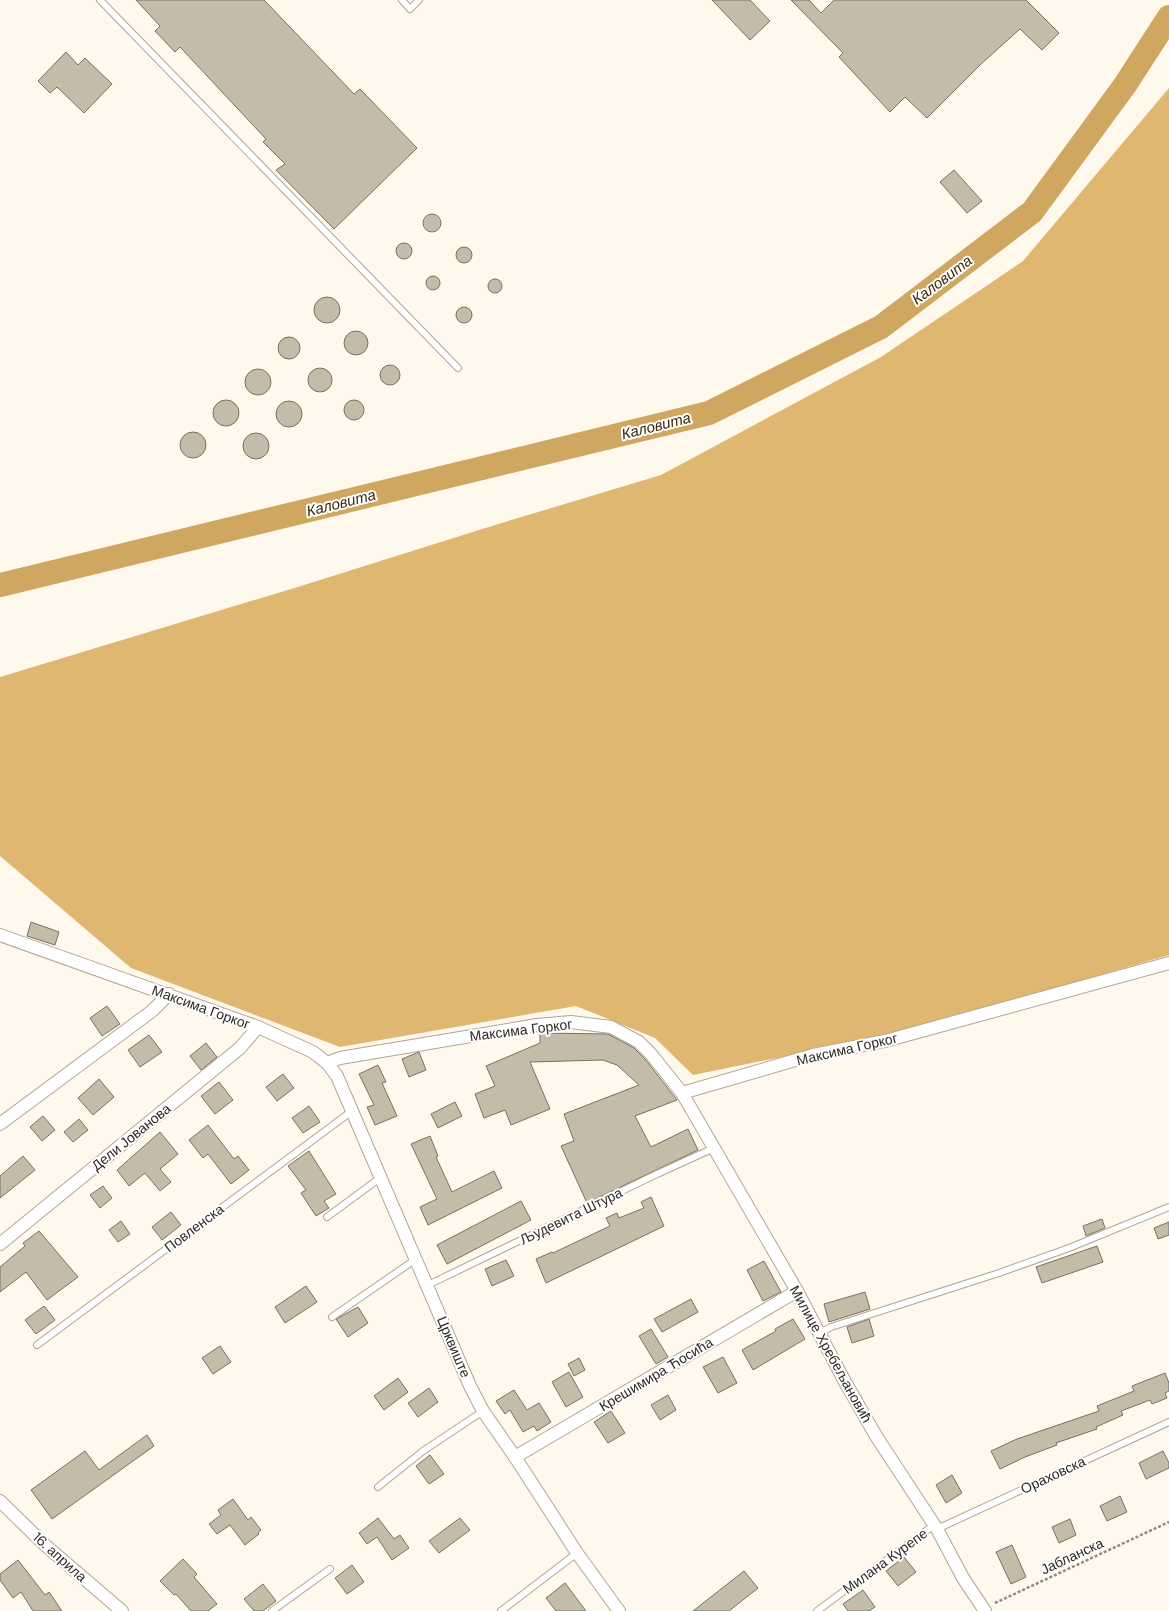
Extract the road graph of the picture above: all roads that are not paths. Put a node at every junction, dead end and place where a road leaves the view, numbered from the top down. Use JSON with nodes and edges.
{"nodes":[{"id":1,"x":100,"y":0,"type":"edge"},
{"id":2,"x":402,"y":0,"type":"edge"},
{"id":3,"x":419,"y":0,"type":"edge"},
{"id":4,"x":458,"y":368,"type":"dead end"},
{"id":5,"x":0,"y":935,"type":"edge"},
{"id":6,"x":1169,"y":963,"type":"edge"},
{"id":7,"x":169,"y":994,"type":"junction"},
{"id":8,"x":258,"y":1027,"type":"junction"},
{"id":9,"x":327,"y":1063,"type":"junction"},
{"id":10,"x":682,"y":1093,"type":"junction"},
{"id":11,"x":352,"y":1111,"type":"junction"},
{"id":12,"x":0,"y":1124,"type":"edge"},
{"id":13,"x":714,"y":1148,"type":"junction"},
{"id":14,"x":380,"y":1178,"type":"junction"},
{"id":15,"x":1169,"y":1207,"type":"edge"},
{"id":16,"x":327,"y":1217,"type":"dead end"},
{"id":17,"x":0,"y":1244,"type":"edge"},
{"id":18,"x":416,"y":1259,"type":"junction"},
{"id":19,"x":428,"y":1285,"type":"junction"},
{"id":20,"x":797,"y":1291,"type":"junction"},
{"id":21,"x":332,"y":1317,"type":"dead end"},
{"id":22,"x":820,"y":1333,"type":"junction"},
{"id":23,"x":37,"y":1345,"type":"dead end"},
{"id":24,"x":483,"y":1411,"type":"junction"},
{"id":25,"x":1169,"y":1422,"type":"edge"},
{"id":26,"x":515,"y":1457,"type":"junction"},
{"id":27,"x":378,"y":1487,"type":"dead end"},
{"id":28,"x":0,"y":1501,"type":"edge"},
{"id":29,"x":935,"y":1527,"type":"junction"},
{"id":30,"x":577,"y":1553,"type":"junction"},
{"id":31,"x":330,"y":1569,"type":"dead end"},
{"id":32,"x":984,"y":1610,"type":"edge"},
{"id":33,"x":122,"y":1611,"type":"edge"},
{"id":34,"x":272,"y":1611,"type":"edge"},
{"id":35,"x":501,"y":1611,"type":"edge"},
{"id":36,"x":619,"y":1611,"type":"edge"},
{"id":37,"x":817,"y":1611,"type":"edge"}],
"edges":[{"from":1,"to":4,"type":"lane"},
{"from":2,"to":3,"type":"lane"},
{"from":5,"to":7,"type":"street","name":"Максима Горког"},
{"from":6,"to":10,"type":"street","name":"Максима Горког"},
{"from":7,"to":8,"type":"street","name":"Максима Горког"},
{"from":7,"to":12,"type":"street"},
{"from":8,"to":9,"type":"street","name":"Максима Горког"},
{"from":8,"to":17,"type":"street","name":"Дели Јованова"},
{"from":9,"to":10,"type":"street","name":"Максима Горког"},
{"from":9,"to":11,"type":"street","name":"Црквиште"},
{"from":10,"to":13,"type":"street","name":"Милице Хребељановић"},
{"from":11,"to":14,"type":"street","name":"Црквиште"},
{"from":11,"to":23,"type":"lane","name":"Повленска"},
{"from":13,"to":19,"type":"lane","name":"Људевита Штура"},
{"from":13,"to":20,"type":"street","name":"Милице Хребељановић"},
{"from":14,"to":16,"type":"lane"},
{"from":14,"to":18,"type":"street","name":"Црквиште"},
{"from":15,"to":22,"type":"lane"},
{"from":18,"to":19,"type":"street","name":"Црквиште"},
{"from":18,"to":21,"type":"lane"},
{"from":19,"to":24,"type":"street","name":"Црквиште"},
{"from":20,"to":22,"type":"street","name":"Милице Хребељановић"},
{"from":20,"to":26,"type":"street","name":"Крешимира Ћосића"},
{"from":22,"to":29,"type":"street","name":"Милице Хребељановић"},
{"from":24,"to":26,"type":"street","name":"Црквиште"},
{"from":24,"to":27,"type":"lane"},
{"from":25,"to":29,"type":"lane","name":"Ораховска"},
{"from":26,"to":30,"type":"street","name":"Црквиште"},
{"from":28,"to":33,"type":"street","name":"16. априла"},
{"from":29,"to":32,"type":"street","name":"Милице Хребељановић"},
{"from":29,"to":37,"type":"lane","name":"Милана Курепе"},
{"from":30,"to":35,"type":"lane"},
{"from":30,"to":36,"type":"street","name":"Црквиште"},
{"from":31,"to":34,"type":"lane"}]}
